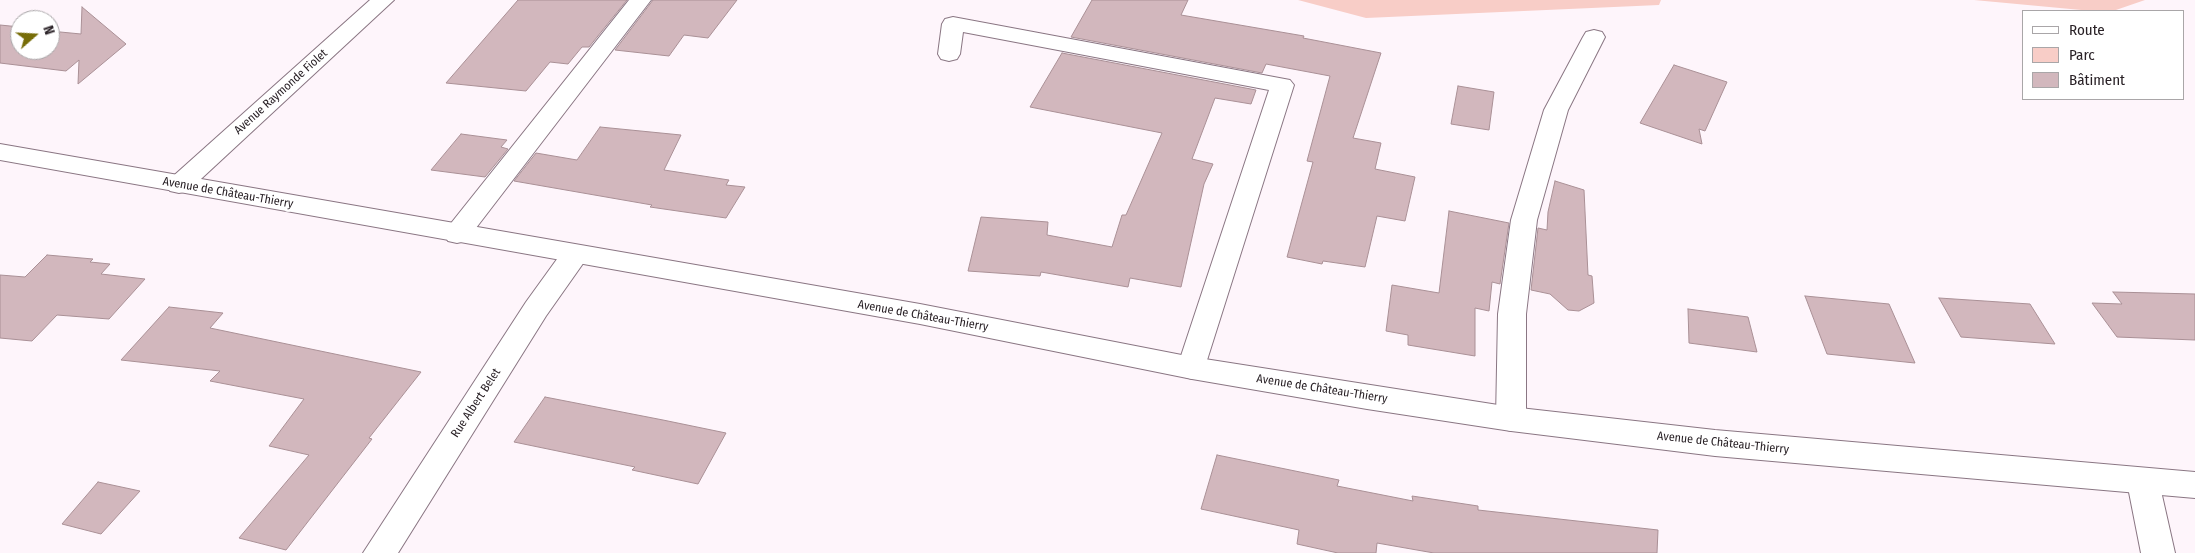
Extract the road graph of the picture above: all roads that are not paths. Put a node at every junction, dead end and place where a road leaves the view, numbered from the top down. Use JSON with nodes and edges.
{"nodes":[{"id":1,"x":383,"y":0,"type":"edge"},
{"id":2,"x":640,"y":0,"type":"edge"},
{"id":3,"x":1594,"y":37,"type":"dead end"},
{"id":4,"x":948,"y":54,"type":"dead end"},
{"id":5,"x":0,"y":152,"type":"edge"},
{"id":6,"x":179,"y":185,"type":"junction"},
{"id":7,"x":457,"y":234,"type":"junction"},
{"id":8,"x":576,"y":255,"type":"junction"},
{"id":9,"x":1192,"y":368,"type":"junction"},
{"id":10,"x":1510,"y":419,"type":"junction"},
{"id":11,"x":2143,"y":482,"type":"junction"},
{"id":12,"x":2195,"y":485,"type":"edge"},
{"id":13,"x":380,"y":553,"type":"edge"},
{"id":14,"x":2158,"y":553,"type":"edge"}],
"edges":[{"from":1,"to":6,"type":"street","name":"Avenue Raymonde Fiolet"},
{"from":2,"to":7,"type":"street"},
{"from":3,"to":10,"type":"street"},
{"from":4,"to":9,"type":"street"},
{"from":5,"to":6,"type":"street","name":"Avenue de Château-Thierry"},
{"from":6,"to":7,"type":"street","name":"Avenue de Château-Thierry"},
{"from":7,"to":8,"type":"street","name":"Avenue de Château-Thierry"},
{"from":8,"to":9,"type":"street","name":"Avenue de Château-Thierry"},
{"from":8,"to":13,"type":"street","name":"Rue Albert Belet"},
{"from":9,"to":10,"type":"street","name":"Avenue de Château-Thierry"},
{"from":10,"to":11,"type":"street","name":"Avenue de Château-Thierry"},
{"from":11,"to":12,"type":"street","name":"Avenue de Château-Thierry"},
{"from":11,"to":14,"type":"street"}]}
